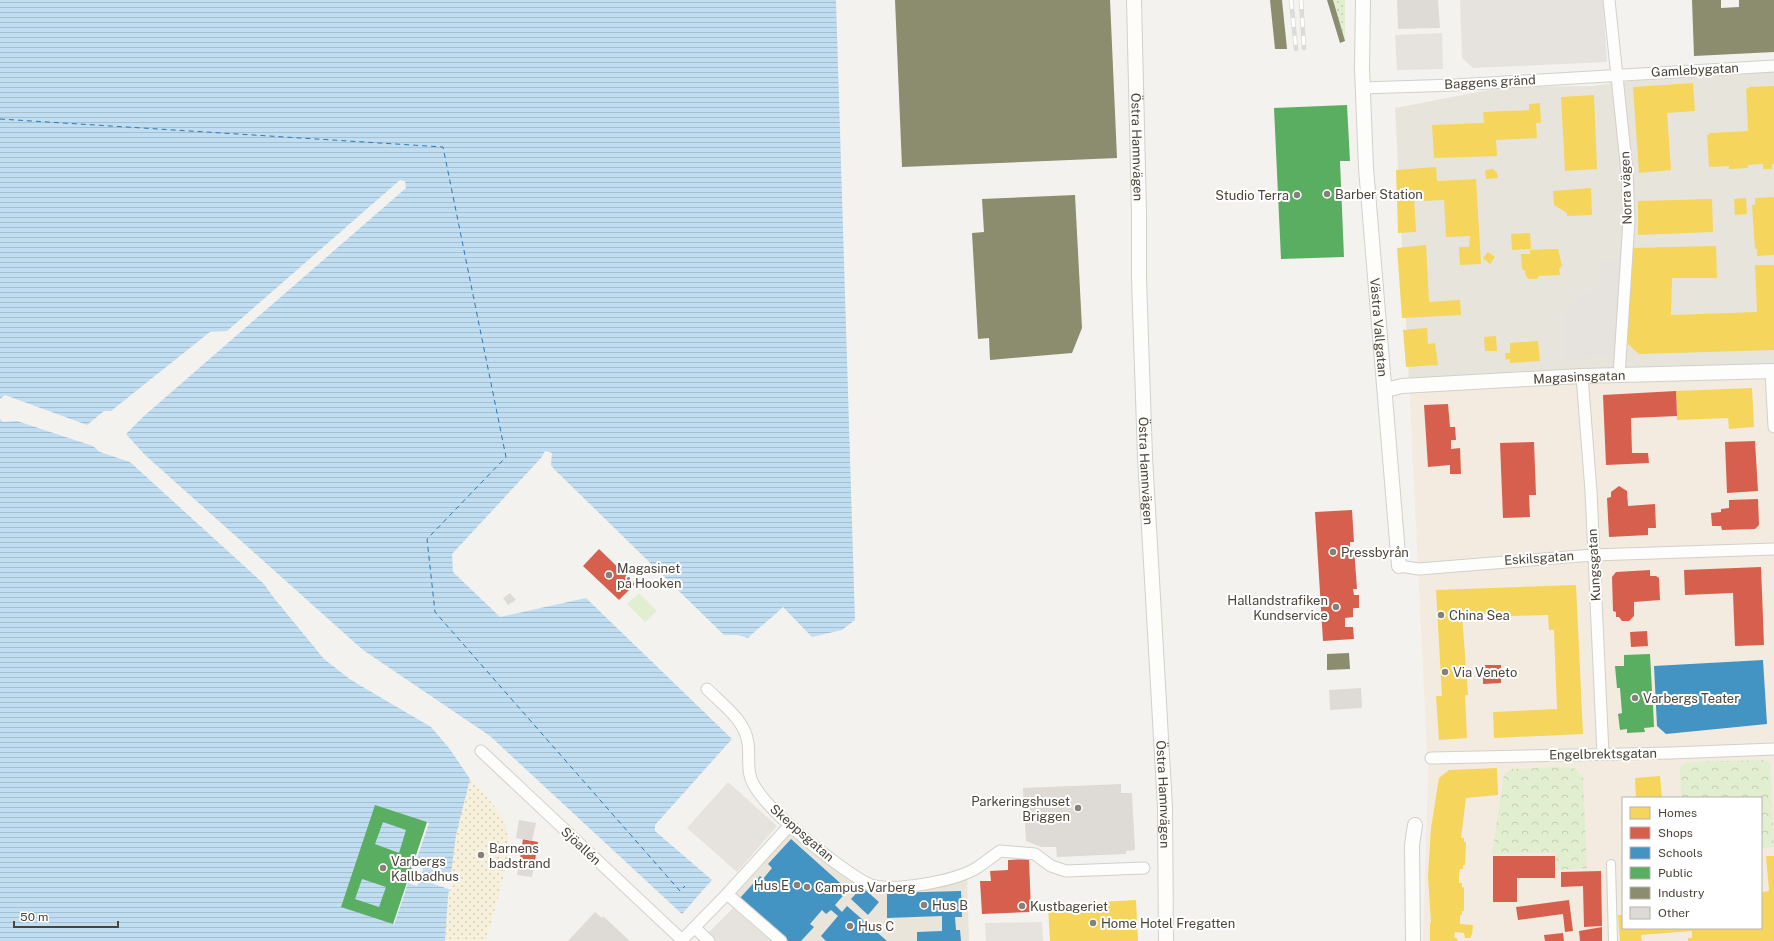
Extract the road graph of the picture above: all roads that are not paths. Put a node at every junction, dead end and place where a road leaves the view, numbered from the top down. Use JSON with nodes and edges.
{"nodes":[{"id":1,"x":1134,"y":0,"type":"edge"},
{"id":2,"x":1363,"y":0,"type":"edge"},
{"id":3,"x":1610,"y":0,"type":"edge"},
{"id":4,"x":1774,"y":66,"type":"edge"},
{"id":5,"x":1617,"y":75,"type":"junction"},
{"id":6,"x":1362,"y":88,"type":"junction"},
{"id":7,"x":1773,"y":371,"type":"edge"},
{"id":8,"x":1582,"y":376,"type":"junction"},
{"id":9,"x":1619,"y":376,"type":"junction"},
{"id":10,"x":1386,"y":390,"type":"junction"},
{"id":11,"x":1774,"y":427,"type":"edge"},
{"id":12,"x":1774,"y":549,"type":"edge"},
{"id":13,"x":1593,"y":555,"type":"junction"},
{"id":14,"x":1399,"y":566,"type":"joint"},
{"id":15,"x":706,"y":689,"type":"dead end"},
{"id":16,"x":1774,"y":749,"type":"edge"},
{"id":17,"x":481,"y":751,"type":"dead end"},
{"id":18,"x":1603,"y":754,"type":"junction"},
{"id":19,"x":1431,"y":758,"type":"dead end"},
{"id":20,"x":790,"y":825,"type":"junction"},
{"id":21,"x":1415,"y":825,"type":"dead end"},
{"id":22,"x":1610,"y":864,"type":"dead end"},
{"id":23,"x":1144,"y":868,"type":"dead end"},
{"id":24,"x":727,"y":894,"type":"junction"},
{"id":25,"x":695,"y":928,"type":"junction"},
{"id":26,"x":681,"y":941,"type":"edge"},
{"id":27,"x":710,"y":941,"type":"edge"},
{"id":28,"x":781,"y":941,"type":"edge"},
{"id":29,"x":1166,"y":941,"type":"edge"},
{"id":30,"x":1413,"y":941,"type":"edge"},
{"id":31,"x":1613,"y":941,"type":"edge"}],
"edges":[{"from":1,"to":29,"type":"street","name":"Östra Hamnvägen"},
{"from":2,"to":6,"type":"street","name":"Västra Vallgatan"},
{"from":3,"to":5,"type":"street","name":"Norra vägen"},
{"from":4,"to":5,"type":"street","name":"Gamlebygatan"},
{"from":5,"to":6,"type":"street","name":"Baggens gränd"},
{"from":5,"to":9,"type":"street","name":"Norra vägen"},
{"from":6,"to":10,"type":"street","name":"Västra Vallgatan"},
{"from":7,"to":9,"type":"street","name":"Magasinsgatan"},
{"from":7,"to":11,"type":"street"},
{"from":8,"to":9,"type":"street","name":"Magasinsgatan"},
{"from":8,"to":10,"type":"street","name":"Magasinsgatan"},
{"from":8,"to":13,"type":"street","name":"Kungsgatan"},
{"from":10,"to":14,"type":"street","name":"Västra Vallgatan"},
{"from":12,"to":13,"type":"street","name":"Eskilsgatan"},
{"from":13,"to":14,"type":"street","name":"Eskilsgatan"},
{"from":13,"to":18,"type":"street","name":"Kungsgatan"},
{"from":15,"to":20,"type":"street","name":"Skeppsgatan"},
{"from":16,"to":18,"type":"street","name":"Engelbrektsgatan"},
{"from":17,"to":26,"type":"street","name":"Sjöallén"},
{"from":18,"to":19,"type":"street","name":"Engelbrektsgatan"},
{"from":20,"to":23,"type":"street","name":"Skeppsgatan"},
{"from":20,"to":24,"type":"street"},
{"from":21,"to":30,"type":"street"},
{"from":22,"to":31,"type":"street"},
{"from":24,"to":25,"type":"street"},
{"from":24,"to":28,"type":"street"},
{"from":25,"to":26,"type":"street"},
{"from":25,"to":27,"type":"street"}]}
